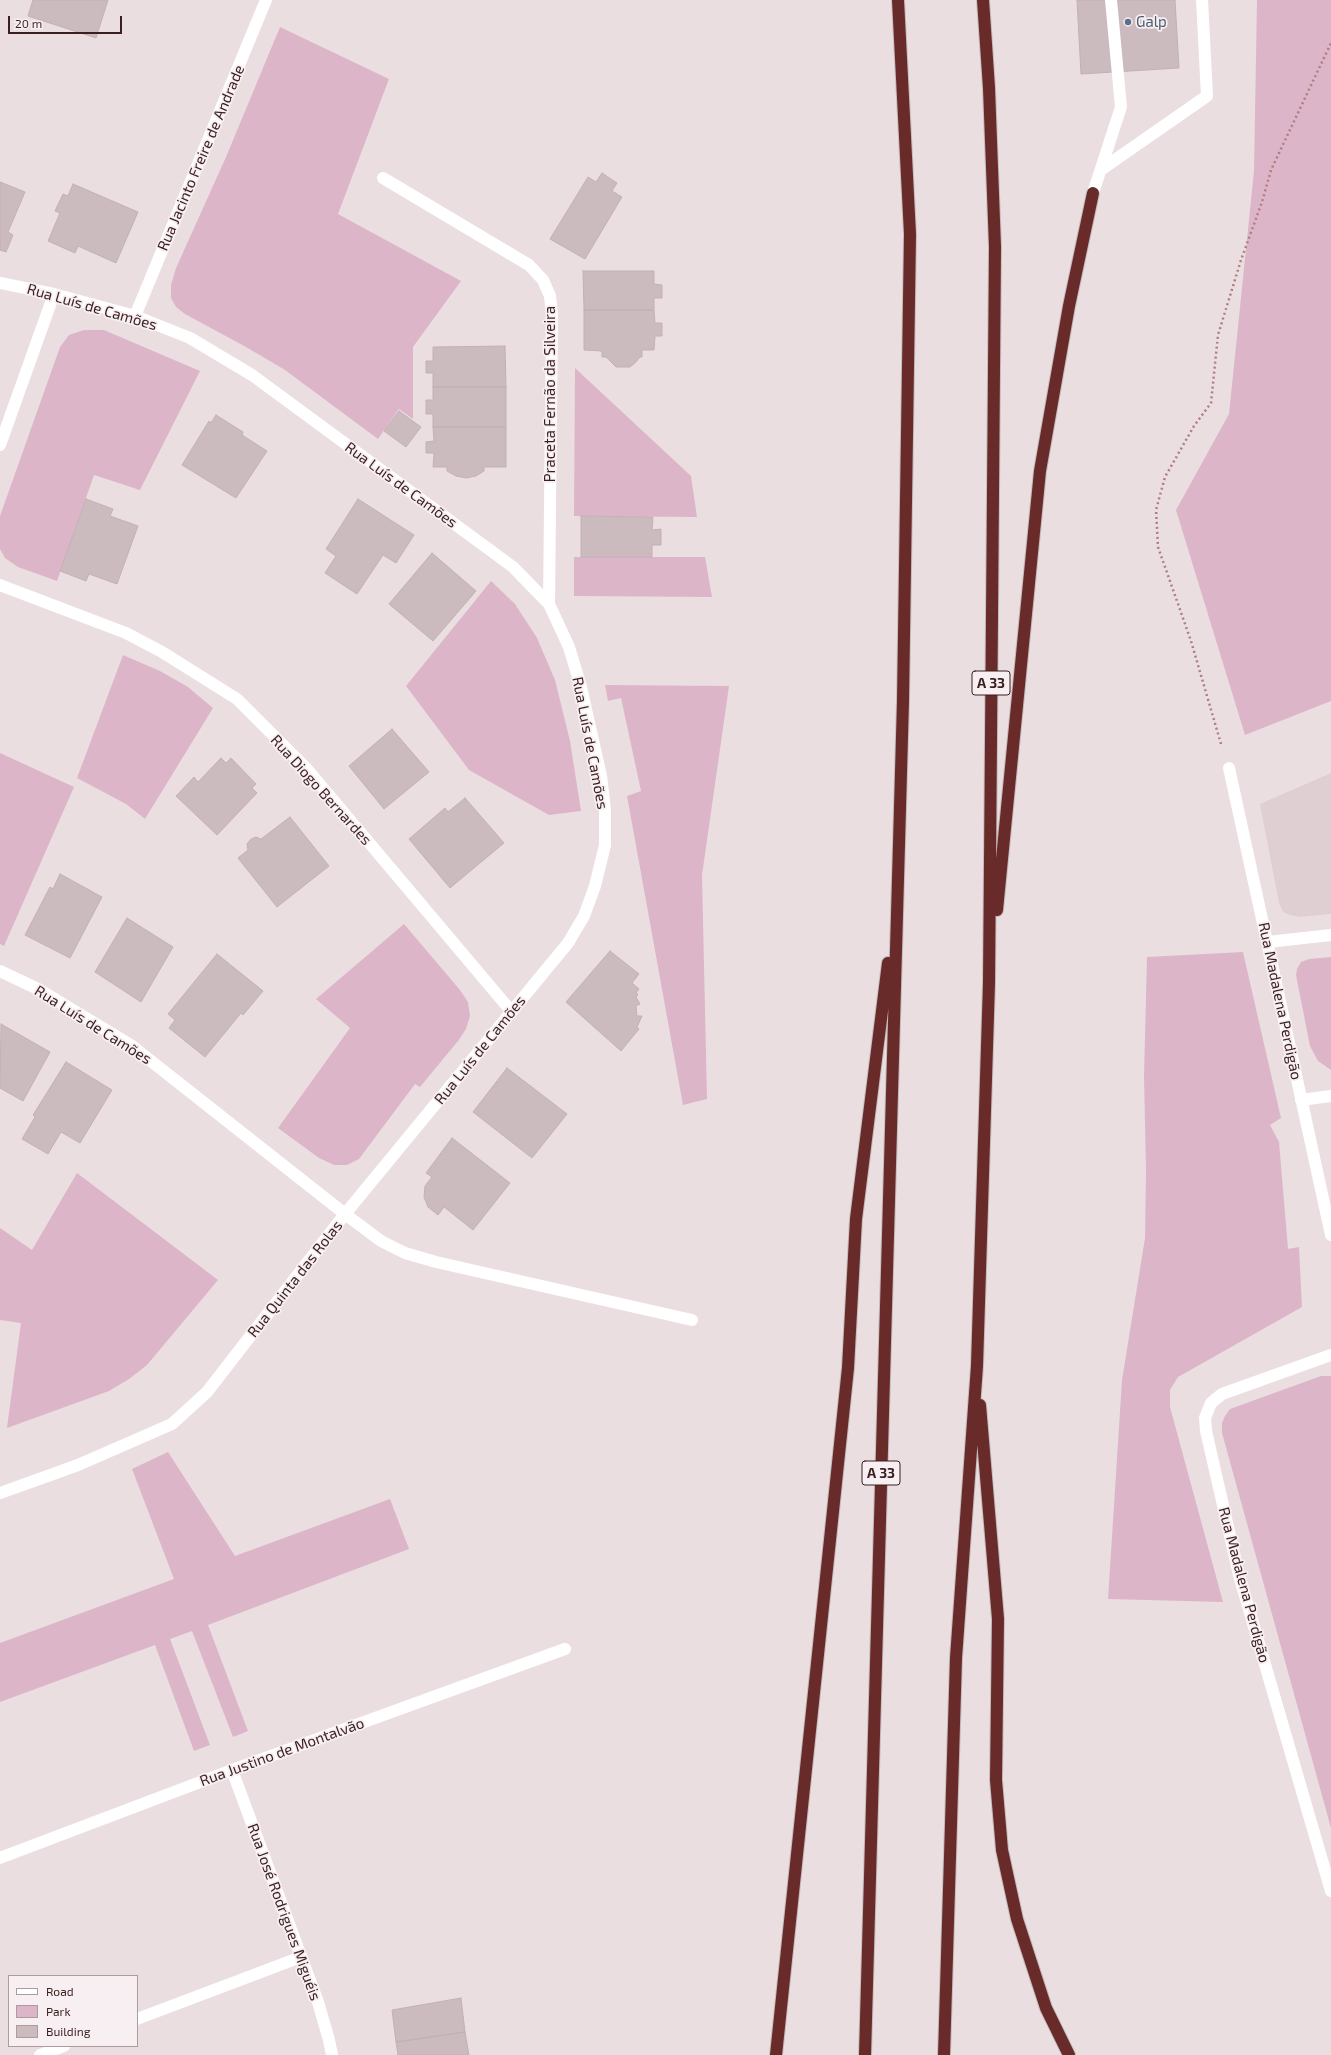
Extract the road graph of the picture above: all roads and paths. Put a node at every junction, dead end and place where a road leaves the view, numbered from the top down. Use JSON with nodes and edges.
{"nodes":[{"id":1,"x":266,"y":0,"type":"edge"},
{"id":2,"x":898,"y":0,"type":"edge"},
{"id":3,"x":983,"y":0,"type":"edge"},
{"id":4,"x":1111,"y":0,"type":"edge"},
{"id":5,"x":1202,"y":0,"type":"edge"},
{"id":6,"x":1331,"y":43,"type":"edge"},
{"id":7,"x":1102,"y":169,"type":"junction"},
{"id":8,"x":382,"y":178,"type":"dead end"},
{"id":9,"x":1093,"y":193,"type":"joint"},
{"id":10,"x":0,"y":283,"type":"edge"},
{"id":11,"x":54,"y":294,"type":"junction"},
{"id":12,"x":135,"y":316,"type":"junction"},
{"id":13,"x":0,"y":444,"type":"edge"},
{"id":14,"x":0,"y":585,"type":"edge"},
{"id":15,"x":549,"y":604,"type":"junction"},
{"id":16,"x":1229,"y":768,"type":"joint"},
{"id":17,"x":897,"y":890,"type":"junction"},
{"id":18,"x":1331,"y":936,"type":"edge"},
{"id":19,"x":1268,"y":942,"type":"junction"},
{"id":20,"x":0,"y":971,"type":"edge"},
{"id":21,"x":989,"y":983,"type":"junction"},
{"id":22,"x":511,"y":1011,"type":"junction"},
{"id":23,"x":1331,"y":1096,"type":"edge"},
{"id":24,"x":1301,"y":1100,"type":"junction"},
{"id":25,"x":345,"y":1214,"type":"junction"},
{"id":26,"x":1331,"y":1235,"type":"edge"},
{"id":27,"x":692,"y":1320,"type":"dead end"},
{"id":28,"x":1331,"y":1355,"type":"edge"},
{"id":29,"x":977,"y":1366,"type":"junction"},
{"id":30,"x":0,"y":1493,"type":"edge"},
{"id":31,"x":565,"y":1650,"type":"dead end"},
{"id":32,"x":232,"y":1770,"type":"junction"},
{"id":33,"x":0,"y":1858,"type":"edge"},
{"id":34,"x":1331,"y":1891,"type":"edge"},
{"id":35,"x":301,"y":1957,"type":"junction"},
{"id":36,"x":138,"y":2018,"type":"edge"},
{"id":37,"x":61,"y":2047,"type":"edge"},
{"id":38,"x":40,"y":2055,"type":"edge"},
{"id":39,"x":332,"y":2055,"type":"edge"},
{"id":40,"x":776,"y":2055,"type":"edge"},
{"id":41,"x":865,"y":2055,"type":"edge"},
{"id":42,"x":944,"y":2055,"type":"edge"},
{"id":43,"x":1069,"y":2055,"type":"edge"}],
"edges":[{"from":1,"to":12,"type":"street","name":"Rua Jacinto Freire de Andrade"},
{"from":2,"to":17,"type":"highway","number":"A 33"},
{"from":3,"to":21,"type":"highway","number":"A 33"},
{"from":4,"to":7,"type":"street"},
{"from":5,"to":7,"type":"street"},
{"from":6,"to":16,"type":"path"},
{"from":7,"to":9,"type":"street"},
{"from":8,"to":15,"type":"street","name":"Praceta Fernão da Silveira"},
{"from":9,"to":21,"type":"highway"},
{"from":10,"to":11,"type":"street","name":"Rua Luís de Camões"},
{"from":11,"to":12,"type":"street","name":"Rua Luís de Camões"},
{"from":11,"to":13,"type":"street"},
{"from":12,"to":15,"type":"street","name":"Rua Luís de Camões"},
{"from":14,"to":22,"type":"street","name":"Rua Diogo Bernardes"},
{"from":15,"to":22,"type":"street","name":"Rua Luís de Camões"},
{"from":16,"to":19,"type":"street","name":"Rua Madalena Perdigão"},
{"from":17,"to":40,"type":"highway"},
{"from":17,"to":41,"type":"highway","number":"A 33"},
{"from":18,"to":19,"type":"street"},
{"from":19,"to":24,"type":"street","name":"Rua Madalena Perdigão"},
{"from":20,"to":25,"type":"street","name":"Rua Luís de Camões"},
{"from":21,"to":29,"type":"highway","number":"A 33"},
{"from":22,"to":25,"type":"street","name":"Rua Luís de Camões"},
{"from":23,"to":24,"type":"street"},
{"from":24,"to":26,"type":"street","name":"Rua Madalena Perdigão"},
{"from":25,"to":27,"type":"street","name":"Rua Quinta das Rolas"},
{"from":25,"to":30,"type":"street","name":"Rua Quinta das Rolas"},
{"from":28,"to":34,"type":"street","name":"Rua Madalena Perdigão"},
{"from":29,"to":42,"type":"highway","number":"A 33"},
{"from":29,"to":43,"type":"highway"},
{"from":31,"to":32,"type":"street","name":"Rua Justino de Montalvão"},
{"from":32,"to":33,"type":"street","name":"Rua Justino de Montalvão"},
{"from":32,"to":35,"type":"street","name":"Rua José Rodrigues Miguéis"},
{"from":35,"to":36,"type":"street"},
{"from":35,"to":39,"type":"street","name":"Rua José Rodrigues Miguéis"},
{"from":37,"to":38,"type":"street"}]}
